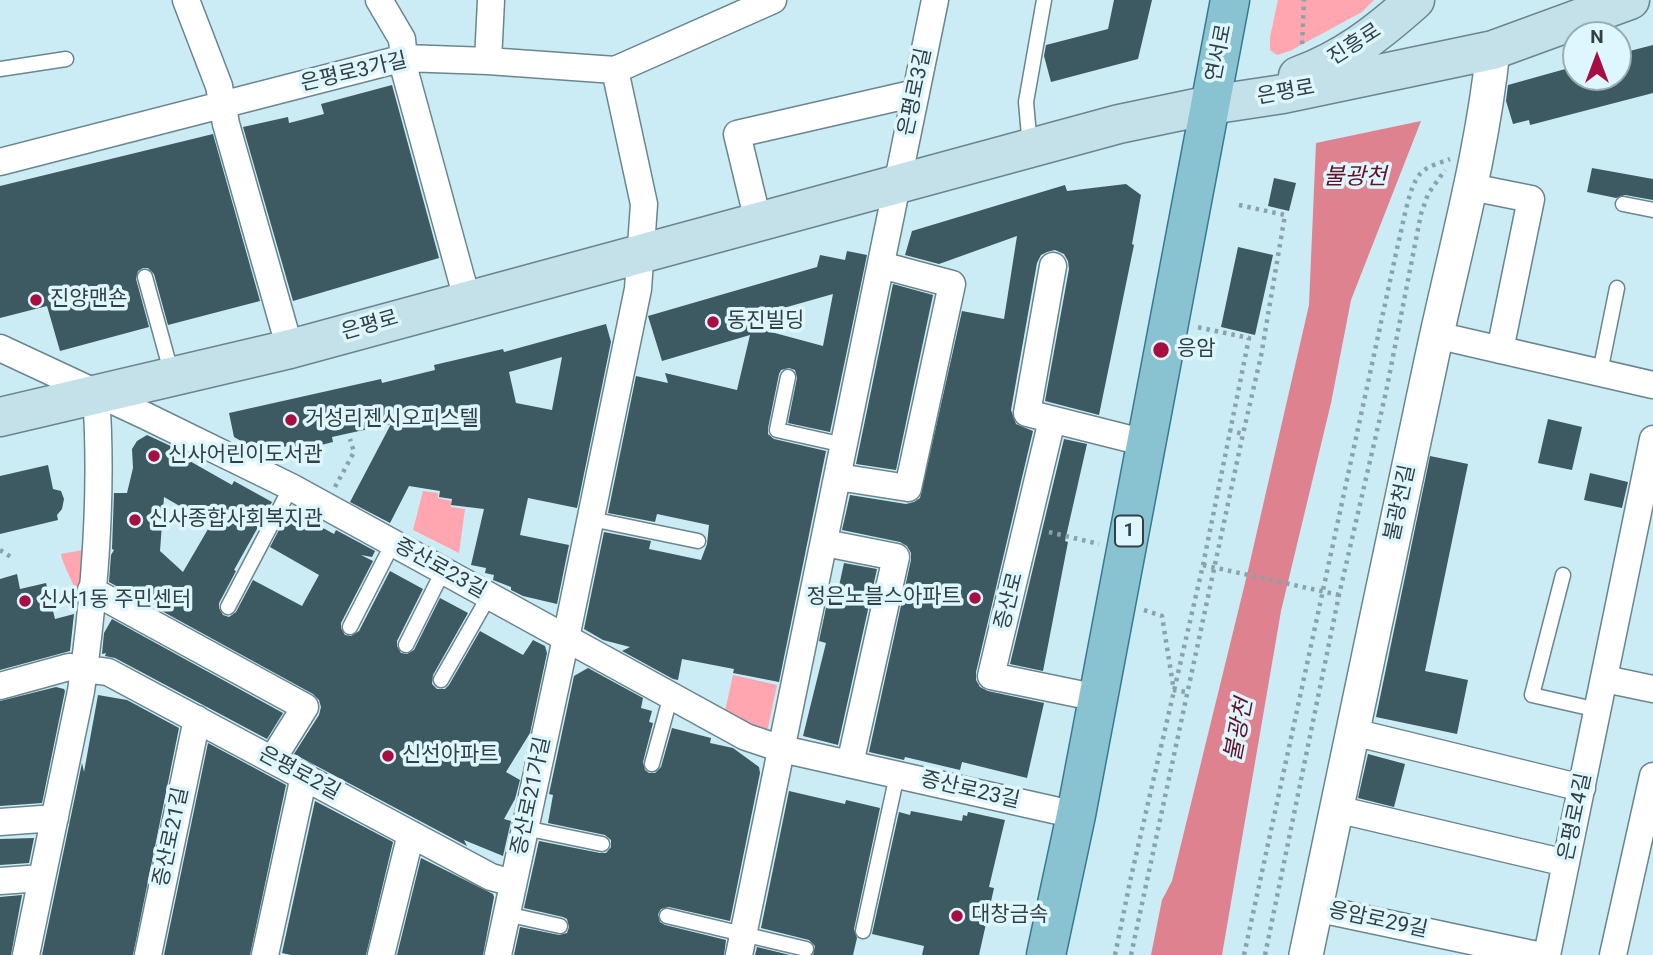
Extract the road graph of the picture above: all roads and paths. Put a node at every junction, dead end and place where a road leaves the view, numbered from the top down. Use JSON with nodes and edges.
{"nodes":[{"id":1,"x":186,"y":0,"type":"edge"},
{"id":2,"x":379,"y":0,"type":"edge"},
{"id":3,"x":491,"y":0,"type":"edge"},
{"id":4,"x":773,"y":0,"type":"edge"},
{"id":5,"x":935,"y":0,"type":"edge"},
{"id":6,"x":1044,"y":0,"type":"edge"},
{"id":7,"x":1230,"y":0,"type":"edge"},
{"id":8,"x":1304,"y":0,"type":"edge"},
{"id":9,"x":1415,"y":0,"type":"edge"},
{"id":10,"x":1630,"y":0,"type":"edge"},
{"id":11,"x":742,"y":6,"type":"edge"},
{"id":12,"x":1302,"y":44,"type":"dead end"},
{"id":13,"x":1493,"y":50,"type":"junction"},
{"id":14,"x":404,"y":58,"type":"junction"},
{"id":15,"x":66,"y":59,"type":"dead end"},
{"id":16,"x":488,"y":61,"type":"junction"},
{"id":17,"x":0,"y":69,"type":"edge"},
{"id":18,"x":615,"y":70,"type":"junction"},
{"id":19,"x":916,"y":93,"type":"junction"},
{"id":20,"x":222,"y":105,"type":"junction"},
{"id":21,"x":1210,"y":106,"type":"junction"},
{"id":22,"x":1030,"y":147,"type":"junction"},
{"id":23,"x":1456,"y":148,"type":"dead end"},
{"id":24,"x":1451,"y":159,"type":"junction"},
{"id":25,"x":0,"y":162,"type":"edge"},
{"id":26,"x":897,"y":184,"type":"junction"},
{"id":27,"x":1471,"y":187,"type":"junction"},
{"id":28,"x":1623,"y":204,"type":"dead end"},
{"id":29,"x":1240,"y":205,"type":"dead end"},
{"id":30,"x":1653,"y":210,"type":"edge"},
{"id":31,"x":758,"y":221,"type":"junction"},
{"id":32,"x":642,"y":253,"type":"junction"},
{"id":33,"x":881,"y":265,"type":"junction"},
{"id":34,"x":1053,"y":266,"type":"dead end"},
{"id":35,"x":145,"y":277,"type":"dead end"},
{"id":36,"x":1617,"y":288,"type":"dead end"},
{"id":37,"x":467,"y":299,"type":"junction"},
{"id":38,"x":1168,"y":320,"type":"junction"},
{"id":39,"x":1436,"y":335,"type":"junction"},
{"id":40,"x":0,"y":348,"type":"edge"},
{"id":41,"x":290,"y":348,"type":"junction"},
{"id":42,"x":1500,"y":350,"type":"junction"},
{"id":43,"x":1600,"y":372,"type":"junction"},
{"id":44,"x":172,"y":377,"type":"junction"},
{"id":45,"x":788,"y":377,"type":"dead end"},
{"id":46,"x":1653,"y":385,"type":"edge"},
{"id":47,"x":96,"y":394,"type":"junction"},
{"id":48,"x":0,"y":417,"type":"edge"},
{"id":49,"x":1052,"y":420,"type":"junction"},
{"id":50,"x":1229,"y":430,"type":"junction"},
{"id":51,"x":1243,"y":433,"type":"junction"},
{"id":52,"x":350,"y":439,"type":"dead end"},
{"id":53,"x":1653,"y":439,"type":"edge"},
{"id":54,"x":1146,"y":443,"type":"junction"},
{"id":55,"x":844,"y":445,"type":"junction"},
{"id":56,"x":838,"y":477,"type":"junction"},
{"id":57,"x":291,"y":487,"type":"junction"},
{"id":58,"x":325,"y":506,"type":"junction"},
{"id":59,"x":591,"y":519,"type":"junction"},
{"id":60,"x":1028,"y":527,"type":"junction"},
{"id":61,"x":698,"y":541,"type":"dead end"},
{"id":62,"x":393,"y":543,"type":"junction"},
{"id":63,"x":825,"y":543,"type":"junction"},
{"id":64,"x":0,"y":550,"type":"edge"},
{"id":65,"x":1125,"y":550,"type":"junction"},
{"id":66,"x":11,"y":557,"type":"dead end"},
{"id":67,"x":1203,"y":565,"type":"junction"},
{"id":68,"x":1215,"y":567,"type":"junction"},
{"id":69,"x":443,"y":571,"type":"junction"},
{"id":70,"x":1563,"y":575,"type":"dead end"},
{"id":71,"x":91,"y":590,"type":"junction"},
{"id":72,"x":1321,"y":592,"type":"junction"},
{"id":73,"x":1339,"y":595,"type":"junction"},
{"id":74,"x":489,"y":596,"type":"junction"},
{"id":75,"x":1116,"y":601,"type":"junction"},
{"id":76,"x":228,"y":607,"type":"dead end"},
{"id":77,"x":350,"y":627,"type":"dead end"},
{"id":78,"x":566,"y":638,"type":"junction"},
{"id":79,"x":406,"y":645,"type":"dead end"},
{"id":80,"x":84,"y":668,"type":"junction"},
{"id":81,"x":1605,"y":679,"type":"junction"},
{"id":82,"x":442,"y":680,"type":"dead end"},
{"id":83,"x":0,"y":686,"type":"edge"},
{"id":84,"x":1653,"y":689,"type":"edge"},
{"id":85,"x":1173,"y":690,"type":"junction"},
{"id":86,"x":1187,"y":692,"type":"junction"},
{"id":87,"x":671,"y":695,"type":"junction"},
{"id":88,"x":1098,"y":698,"type":"junction"},
{"id":89,"x":1598,"y":710,"type":"junction"},
{"id":90,"x":197,"y":719,"type":"junction"},
{"id":91,"x":1353,"y":732,"type":"junction"},
{"id":92,"x":782,"y":749,"type":"junction"},
{"id":93,"x":272,"y":760,"type":"junction"},
{"id":94,"x":652,"y":764,"type":"dead end"},
{"id":95,"x":850,"y":764,"type":"junction"},
{"id":96,"x":898,"y":775,"type":"junction"},
{"id":97,"x":304,"y":776,"type":"junction"},
{"id":98,"x":1653,"y":776,"type":"edge"},
{"id":99,"x":1582,"y":788,"type":"junction"},
{"id":100,"x":1336,"y":809,"type":"junction"},
{"id":101,"x":1076,"y":815,"type":"junction"},
{"id":102,"x":55,"y":818,"type":"junction"},
{"id":103,"x":0,"y":822,"type":"edge"},
{"id":104,"x":525,"y":828,"type":"junction"},
{"id":105,"x":411,"y":834,"type":"junction"},
{"id":106,"x":603,"y":844,"type":"dead end"},
{"id":107,"x":1566,"y":863,"type":"junction"},
{"id":108,"x":42,"y":878,"type":"junction"},
{"id":109,"x":0,"y":880,"type":"edge"},
{"id":110,"x":513,"y":883,"type":"junction"},
{"id":111,"x":1315,"y":908,"type":"junction"},
{"id":112,"x":506,"y":914,"type":"junction"},
{"id":113,"x":667,"y":916,"type":"dead end"},
{"id":114,"x":560,"y":926,"type":"dead end"},
{"id":115,"x":863,"y":931,"type":"dead end"},
{"id":116,"x":741,"y":944,"type":"edge"},
{"id":117,"x":806,"y":949,"type":"dead end"},
{"id":118,"x":1481,"y":949,"type":"edge"},
{"id":119,"x":26,"y":955,"type":"edge"},
{"id":120,"x":148,"y":955,"type":"edge"},
{"id":121,"x":265,"y":955,"type":"edge"},
{"id":122,"x":381,"y":955,"type":"edge"},
{"id":123,"x":498,"y":955,"type":"edge"},
{"id":124,"x":1046,"y":955,"type":"edge"},
{"id":125,"x":1115,"y":955,"type":"edge"},
{"id":126,"x":1130,"y":955,"type":"edge"},
{"id":127,"x":1244,"y":955,"type":"edge"},
{"id":128,"x":1265,"y":955,"type":"edge"},
{"id":129,"x":1306,"y":955,"type":"edge"},
{"id":130,"x":1537,"y":955,"type":"edge"},
{"id":131,"x":1547,"y":955,"type":"edge"},
{"id":132,"x":1613,"y":955,"type":"edge"}],
"edges":[{"from":1,"to":20,"type":"street"},
{"from":2,"to":14,"type":"street"},
{"from":3,"to":16,"type":"street"},
{"from":4,"to":11,"type":"street","name":"은평로3가길"},
{"from":5,"to":19,"type":"street","name":"은평로3길"},
{"from":6,"to":22,"type":"lane"},
{"from":7,"to":21,"type":"main road","name":"연서로","number":"1"},
{"from":8,"to":12,"type":"path"},
{"from":9,"to":21,"type":"main road","name":"진흥로"},
{"from":10,"to":13,"type":"main road","name":"은평로"},
{"from":11,"to":18,"type":"street","name":"은평로3가길"},
{"from":13,"to":21,"type":"main road","name":"은평로"},
{"from":13,"to":27,"type":"street","name":"불광천길"},
{"from":14,"to":16,"type":"street","name":"은평로3가길"},
{"from":14,"to":20,"type":"street","name":"은평로3가길"},
{"from":14,"to":37,"type":"street"},
{"from":15,"to":17,"type":"lane"},
{"from":16,"to":18,"type":"street","name":"은평로3가길"},
{"from":18,"to":32,"type":"street"},
{"from":19,"to":26,"type":"street","name":"은평로3길"},
{"from":19,"to":31,"type":"street"},
{"from":20,"to":25,"type":"street","name":"은평로3가길"},
{"from":20,"to":41,"type":"street"},
{"from":21,"to":22,"type":"main road","name":"은평로"},
{"from":21,"to":38,"type":"main road","number":"1"},
{"from":22,"to":26,"type":"main road","name":"은평로"},
{"from":23,"to":24,"type":"path"},
{"from":24,"to":72,"type":"path"},
{"from":24,"to":73,"type":"path"},
{"from":26,"to":31,"type":"main road","name":"은평로"},
{"from":26,"to":33,"type":"street"},
{"from":27,"to":39,"type":"street","name":"불광천길"},
{"from":27,"to":42,"type":"street"},
{"from":28,"to":30,"type":"lane"},
{"from":29,"to":51,"type":"path"},
{"from":31,"to":32,"type":"main road","name":"은평로"},
{"from":32,"to":37,"type":"main road","name":"은평로"},
{"from":32,"to":59,"type":"street"},
{"from":33,"to":55,"type":"street"},
{"from":33,"to":56,"type":"street"},
{"from":34,"to":49,"type":"street"},
{"from":35,"to":44,"type":"lane"},
{"from":36,"to":43,"type":"lane"},
{"from":37,"to":41,"type":"main road","name":"은평로"},
{"from":38,"to":50,"type":"path"},
{"from":38,"to":54,"type":"main road","number":"1"},
{"from":39,"to":42,"type":"street"},
{"from":39,"to":91,"type":"street","name":"불광천길"},
{"from":40,"to":47,"type":"street"},
{"from":41,"to":44,"type":"main road","name":"은평로"},
{"from":42,"to":43,"type":"street"},
{"from":43,"to":46,"type":"street"},
{"from":44,"to":47,"type":"main road","name":"은평로"},
{"from":45,"to":55,"type":"lane"},
{"from":47,"to":48,"type":"main road","name":"은평로"},
{"from":47,"to":57,"type":"street","name":"증산로23길"},
{"from":47,"to":71,"type":"street"},
{"from":49,"to":54,"type":"street"},
{"from":49,"to":60,"type":"street","name":"증산로"},
{"from":50,"to":51,"type":"path"},
{"from":50,"to":67,"type":"path"},
{"from":51,"to":68,"type":"path"},
{"from":52,"to":58,"type":"path"},
{"from":53,"to":81,"type":"street","name":"은평로4길"},
{"from":54,"to":65,"type":"main road","number":"1"},
{"from":55,"to":56,"type":"street"},
{"from":56,"to":63,"type":"street"},
{"from":57,"to":58,"type":"street","name":"증산로23길"},
{"from":57,"to":76,"type":"lane"},
{"from":58,"to":62,"type":"street","name":"증산로23길"},
{"from":59,"to":61,"type":"lane"},
{"from":59,"to":78,"type":"street"},
{"from":60,"to":65,"type":"path"},
{"from":60,"to":88,"type":"street","name":"증산로"},
{"from":62,"to":69,"type":"street","name":"증산로23길"},
{"from":62,"to":77,"type":"lane"},
{"from":63,"to":92,"type":"street"},
{"from":63,"to":95,"type":"street"},
{"from":64,"to":66,"type":"path"},
{"from":65,"to":75,"type":"main road","number":"1"},
{"from":67,"to":68,"type":"path"},
{"from":67,"to":85,"type":"path"},
{"from":68,"to":72,"type":"path"},
{"from":68,"to":86,"type":"path"},
{"from":69,"to":74,"type":"street","name":"증산로23길"},
{"from":69,"to":79,"type":"lane"},
{"from":70,"to":89,"type":"lane"},
{"from":71,"to":80,"type":"street"},
{"from":71,"to":93,"type":"street"},
{"from":72,"to":73,"type":"path"},
{"from":72,"to":127,"type":"path"},
{"from":73,"to":128,"type":"path"},
{"from":74,"to":78,"type":"street","name":"증산로23길"},
{"from":74,"to":82,"type":"lane"},
{"from":75,"to":85,"type":"path"},
{"from":75,"to":88,"type":"main road","number":"1"},
{"from":78,"to":87,"type":"street","name":"증산로23길"},
{"from":78,"to":104,"type":"street","name":"증산로21가길"},
{"from":80,"to":83,"type":"street","name":"은평로2길"},
{"from":80,"to":90,"type":"street","name":"은평로2길"},
{"from":80,"to":102,"type":"street"},
{"from":81,"to":84,"type":"street"},
{"from":81,"to":89,"type":"street","name":"은평로4길"},
{"from":85,"to":86,"type":"path"},
{"from":85,"to":125,"type":"path"},
{"from":86,"to":126,"type":"path"},
{"from":87,"to":92,"type":"street","name":"증산로23길"},
{"from":87,"to":94,"type":"lane"},
{"from":88,"to":101,"type":"main road","number":"1"},
{"from":89,"to":99,"type":"street","name":"은평로4길"},
{"from":90,"to":93,"type":"street","name":"은평로2길"},
{"from":90,"to":120,"type":"street","name":"증산로21길"},
{"from":91,"to":99,"type":"street"},
{"from":91,"to":100,"type":"street","name":"불광천길"},
{"from":92,"to":95,"type":"street","name":"증산로23길"},
{"from":92,"to":116,"type":"street"},
{"from":93,"to":97,"type":"street","name":"은평로2길"},
{"from":95,"to":96,"type":"street","name":"증산로23길"},
{"from":96,"to":101,"type":"street","name":"증산로23길"},
{"from":96,"to":115,"type":"lane"},
{"from":97,"to":105,"type":"street","name":"은평로2길"},
{"from":97,"to":121,"type":"street"},
{"from":98,"to":132,"type":"street"},
{"from":99,"to":107,"type":"street","name":"은평로4길"},
{"from":100,"to":107,"type":"street"},
{"from":100,"to":111,"type":"street","name":"불광천길"},
{"from":101,"to":124,"type":"main road","number":"1"},
{"from":102,"to":103,"type":"street"},
{"from":102,"to":108,"type":"street"},
{"from":104,"to":106,"type":"lane"},
{"from":104,"to":110,"type":"street","name":"증산로21가길"},
{"from":105,"to":110,"type":"street","name":"은평로2길"},
{"from":105,"to":122,"type":"street"},
{"from":107,"to":131,"type":"street","name":"은평로4길"},
{"from":108,"to":109,"type":"street"},
{"from":108,"to":119,"type":"street"},
{"from":110,"to":112,"type":"street","name":"증산로21가길"},
{"from":111,"to":118,"type":"street","name":"응암로29길"},
{"from":111,"to":129,"type":"street","name":"불광천길"},
{"from":112,"to":114,"type":"lane"},
{"from":112,"to":123,"type":"street","name":"증산로21가길"},
{"from":113,"to":116,"type":"lane"},
{"from":116,"to":117,"type":"lane"},
{"from":118,"to":130,"type":"street","name":"응암로29길"}]}
